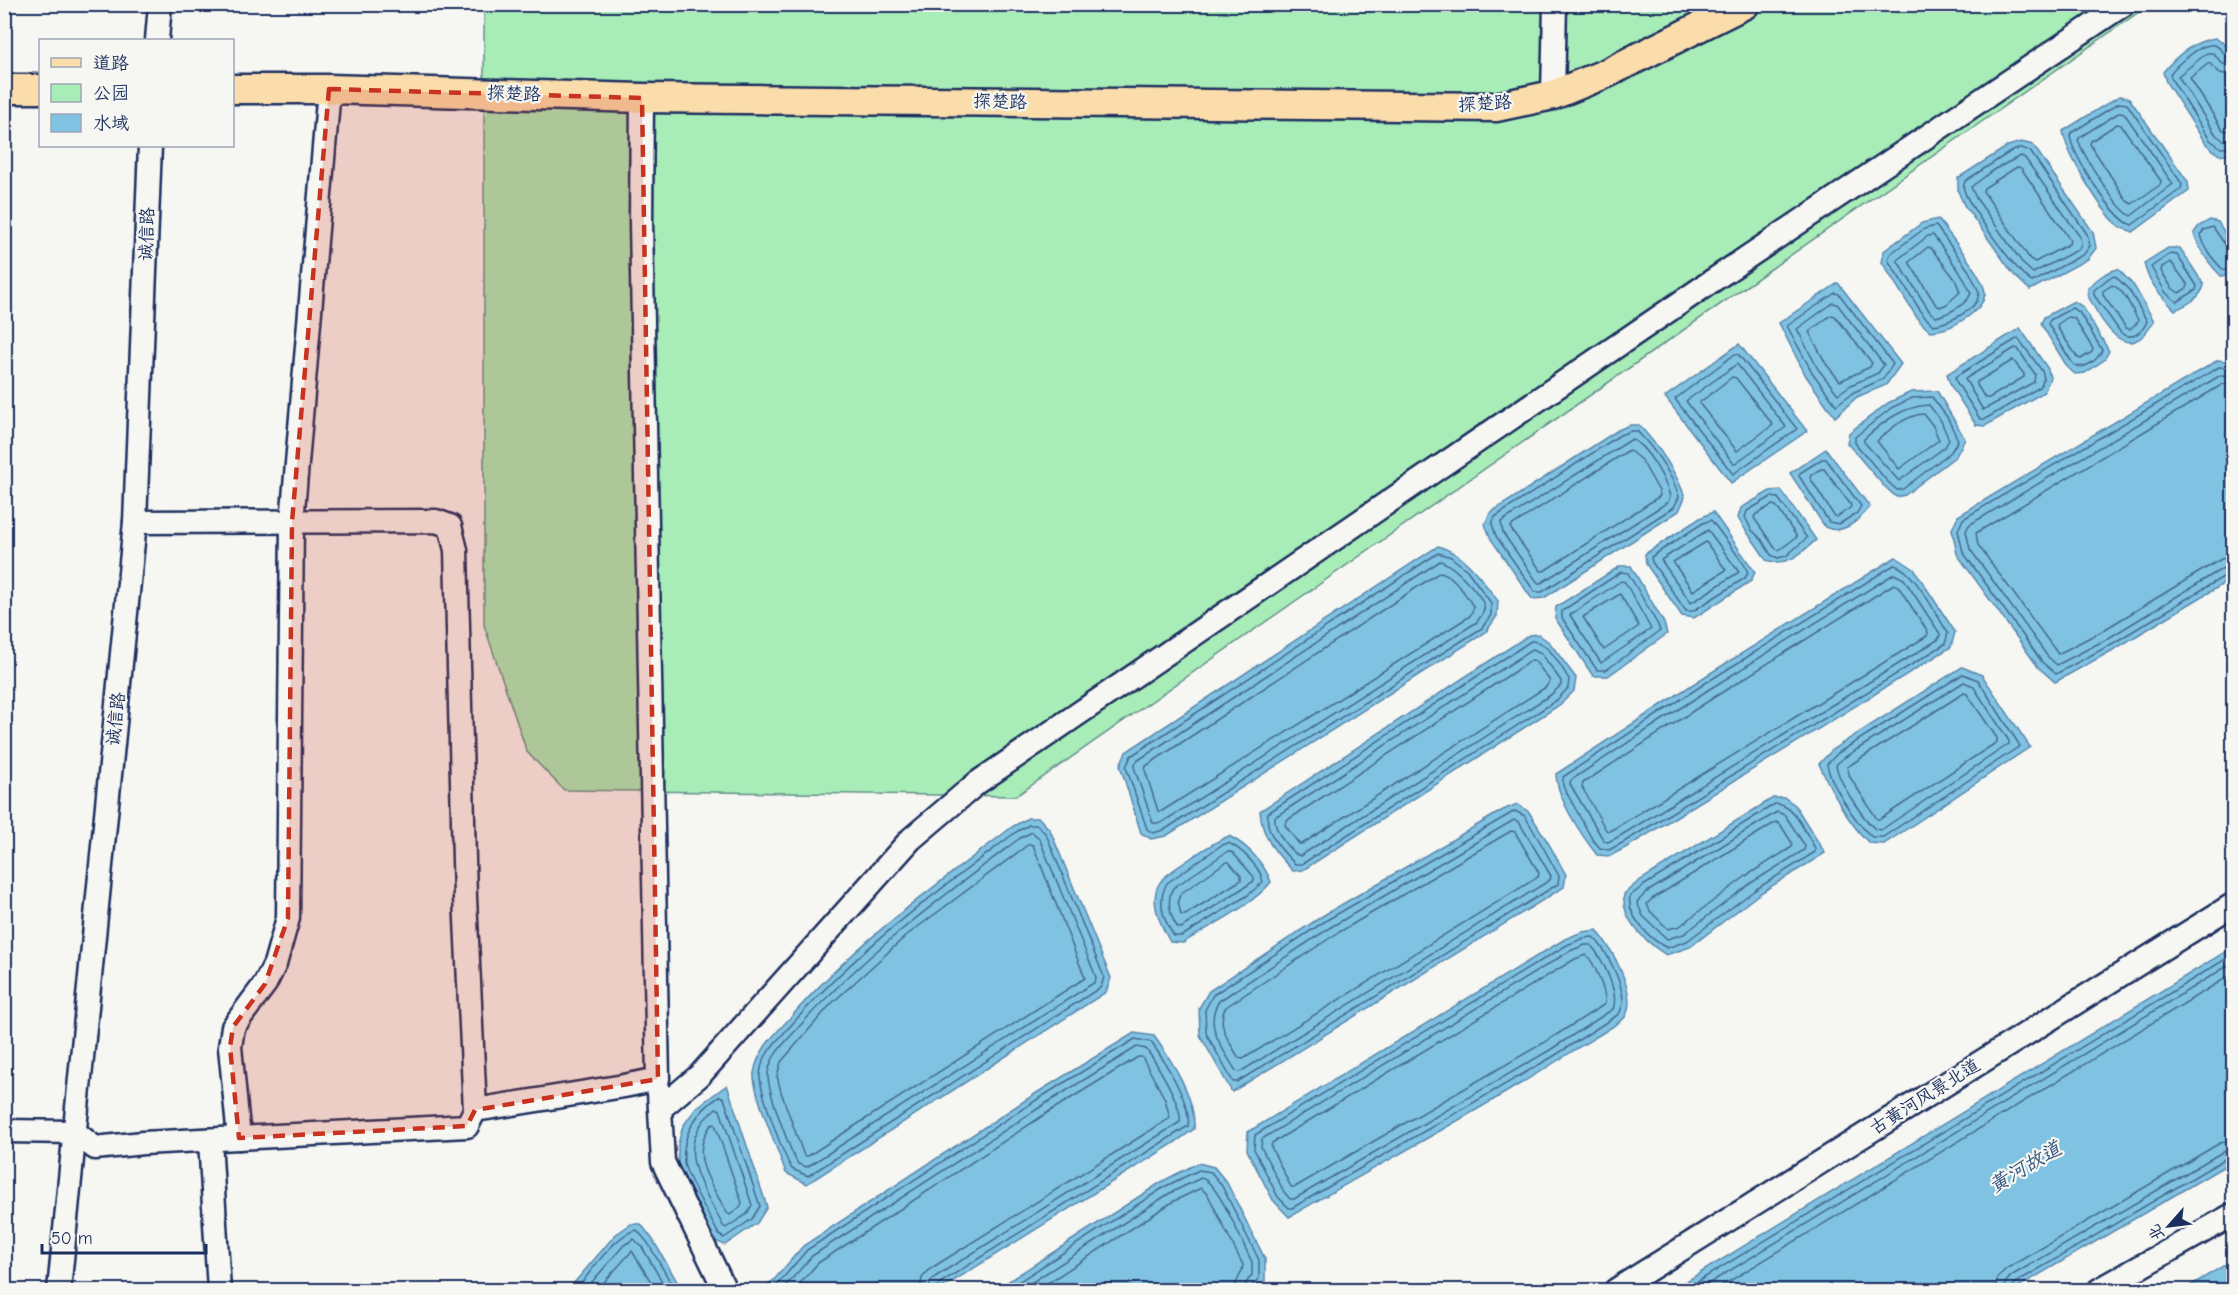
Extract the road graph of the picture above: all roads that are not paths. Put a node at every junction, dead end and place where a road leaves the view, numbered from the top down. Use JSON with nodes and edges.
{"nodes":[{"id":1,"x":160,"y":4,"type":"edge"},
{"id":2,"x":1555,"y":4,"type":"edge"},
{"id":3,"x":1745,"y":4,"type":"edge"},
{"id":4,"x":2124,"y":4,"type":"edge"},
{"id":5,"x":157,"y":39,"type":"edge"},
{"id":6,"x":4,"y":89,"type":"edge"},
{"id":7,"x":39,"y":89,"type":"edge"},
{"id":8,"x":234,"y":89,"type":"edge"},
{"id":9,"x":329,"y":89,"type":"junction"},
{"id":10,"x":1553,"y":95,"type":"junction"},
{"id":11,"x":642,"y":98,"type":"junction"},
{"id":12,"x":150,"y":147,"type":"edge"},
{"id":13,"x":135,"y":522,"type":"junction"},
{"id":14,"x":292,"y":522,"type":"junction"},
{"id":15,"x":2234,"y":904,"type":"edge"},
{"id":16,"x":658,"y":1079,"type":"junction"},
{"id":17,"x":661,"y":1108,"type":"junction"},
{"id":18,"x":475,"y":1110,"type":"junction"},
{"id":19,"x":4,"y":1131,"type":"edge"},
{"id":20,"x":75,"y":1132,"type":"junction"},
{"id":21,"x":239,"y":1138,"type":"junction"},
{"id":22,"x":210,"y":1140,"type":"junction"},
{"id":23,"x":2234,"y":1214,"type":"edge"},
{"id":24,"x":59,"y":1290,"type":"edge"},
{"id":25,"x":219,"y":1290,"type":"edge"},
{"id":26,"x":725,"y":1290,"type":"edge"},
{"id":27,"x":1616,"y":1290,"type":"edge"},
{"id":28,"x":2099,"y":1290,"type":"edge"}],
"edges":[{"from":1,"to":5,"type":"street"},
{"from":2,"to":10,"type":"street"},
{"from":3,"to":10,"type":"main road","name":"探楚路"},
{"from":4,"to":17,"type":"street"},
{"from":6,"to":7,"type":"main road"},
{"from":8,"to":9,"type":"main road","name":"探楚路"},
{"from":9,"to":11,"type":"main road","name":"探楚路"},
{"from":9,"to":14,"type":"street"},
{"from":10,"to":11,"type":"main road","name":"探楚路"},
{"from":11,"to":16,"type":"street"},
{"from":12,"to":13,"type":"street","name":"诚信路"},
{"from":13,"to":14,"type":"street"},
{"from":13,"to":20,"type":"street","name":"诚信路"},
{"from":14,"to":18,"type":"street"},
{"from":14,"to":21,"type":"street"},
{"from":15,"to":27,"type":"street","name":"古黄河风景北道"},
{"from":16,"to":17,"type":"street"},
{"from":16,"to":18,"type":"street"},
{"from":17,"to":26,"type":"street"},
{"from":18,"to":21,"type":"street"},
{"from":19,"to":20,"type":"street"},
{"from":20,"to":22,"type":"street"},
{"from":20,"to":24,"type":"street","name":"诚信路"},
{"from":21,"to":22,"type":"street"},
{"from":22,"to":25,"type":"street"},
{"from":23,"to":28,"type":"street"}]}
